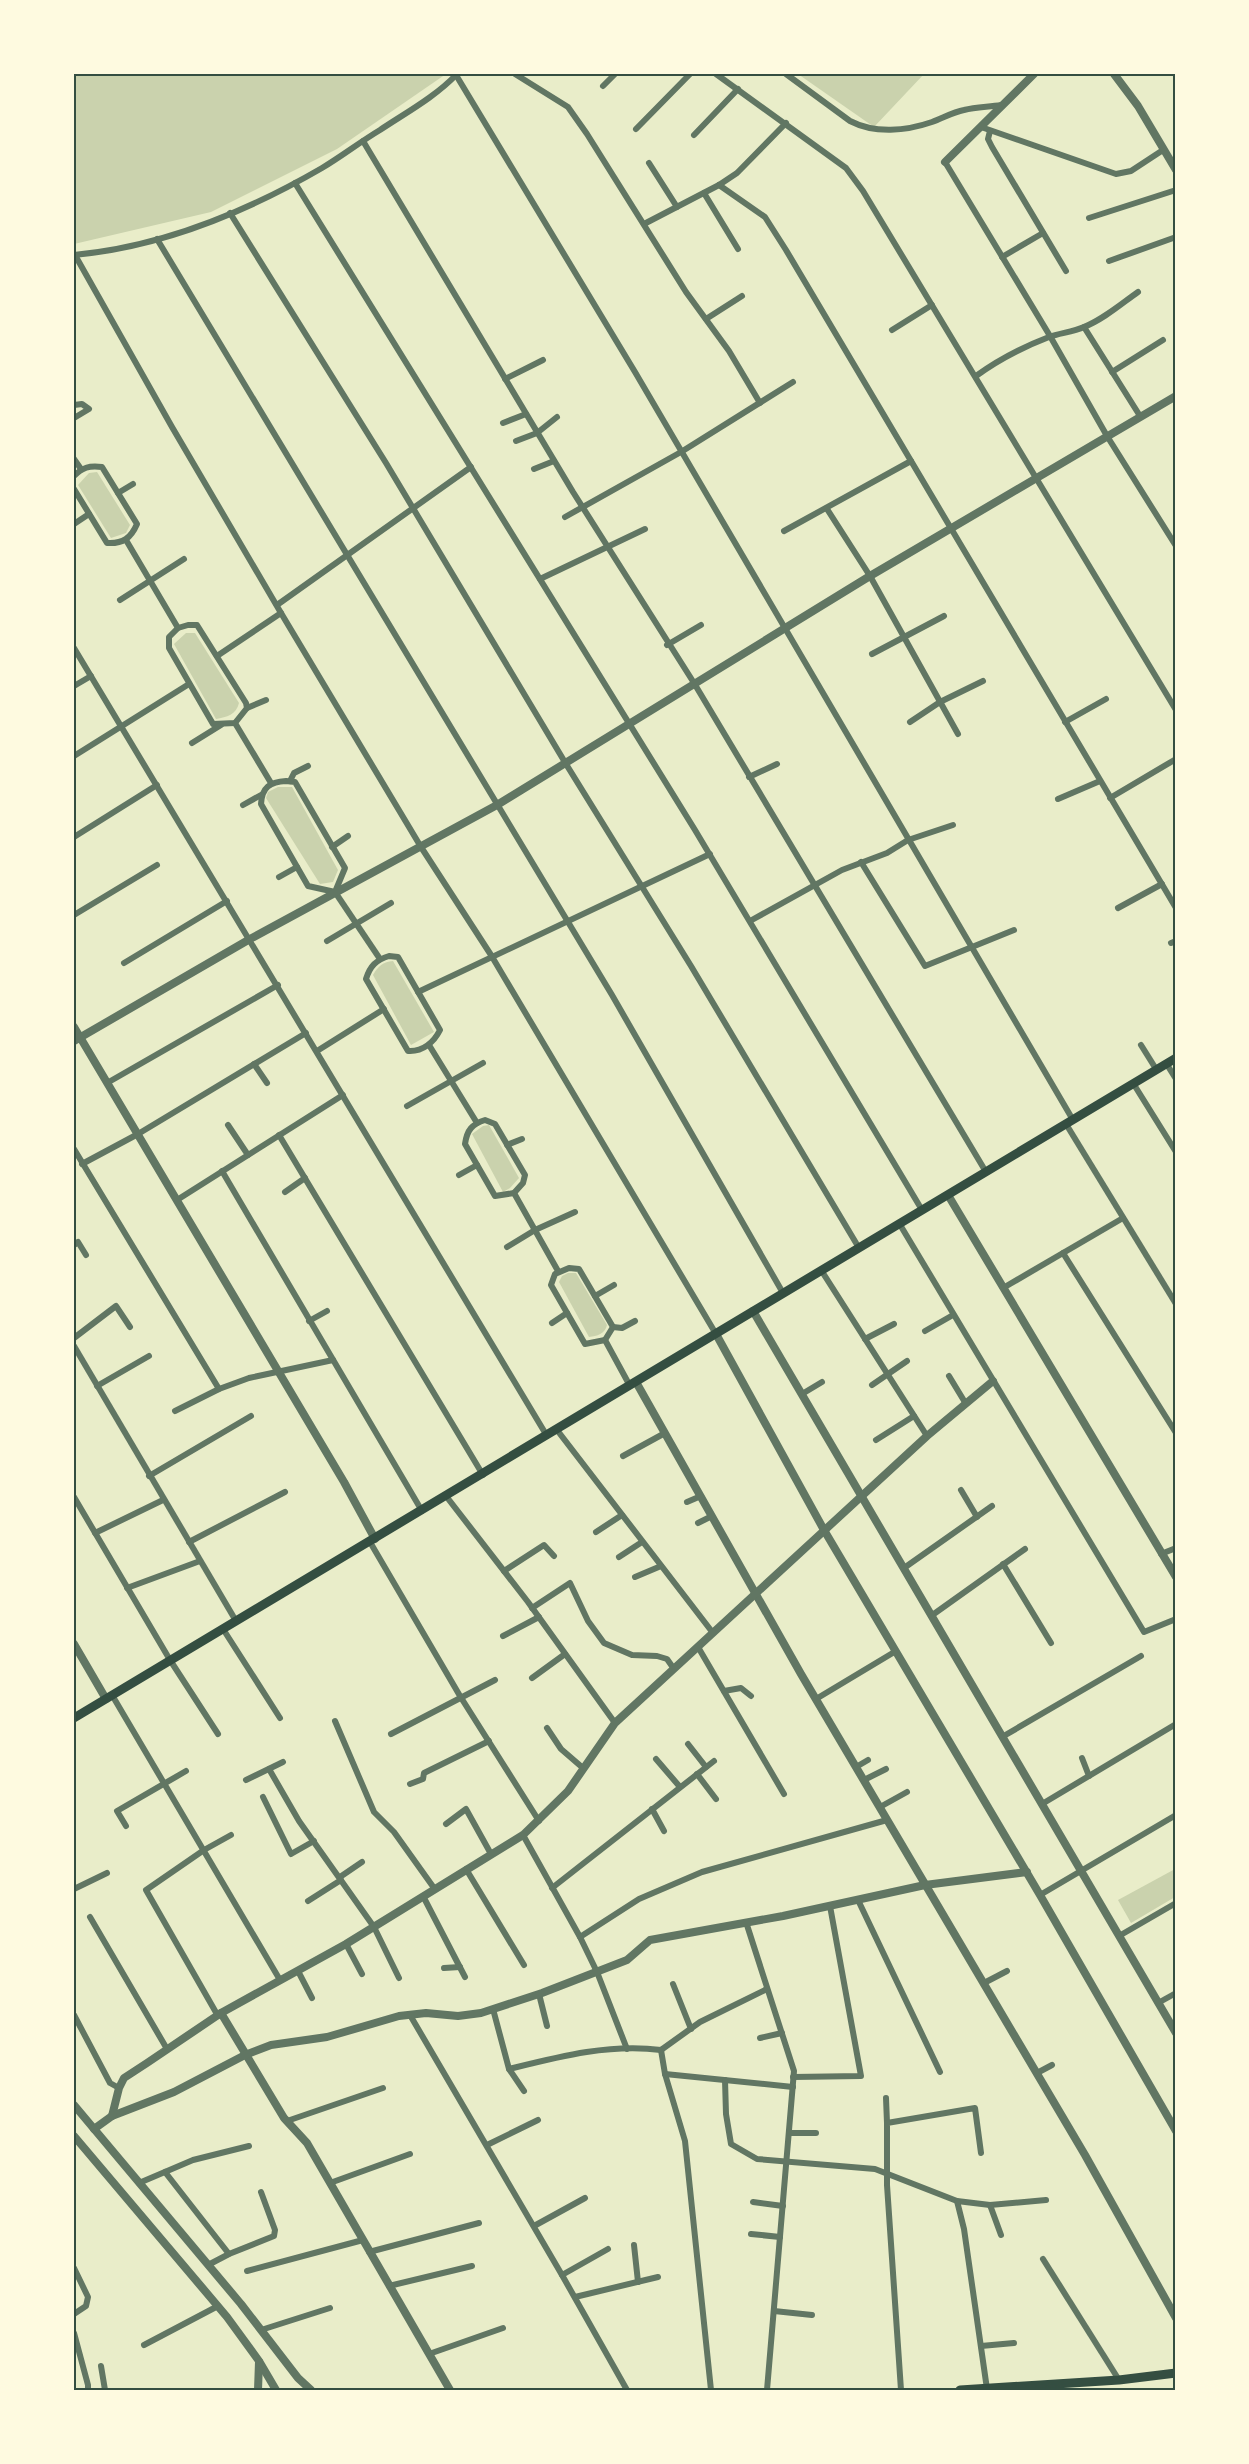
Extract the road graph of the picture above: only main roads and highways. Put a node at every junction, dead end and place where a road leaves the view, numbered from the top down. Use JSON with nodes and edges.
{"nodes":[{"id":1,"x":1176,"y":1058,"type":"edge"},
{"id":2,"x":74,"y":1718,"type":"edge"},
{"id":3,"x":1176,"y":2373,"type":"edge"},
{"id":4,"x":960,"y":2391,"type":"edge"}],
"edges":[{"from":1,"to":2,"type":"main road"},
{"from":3,"to":4,"type":"main road"}]}
